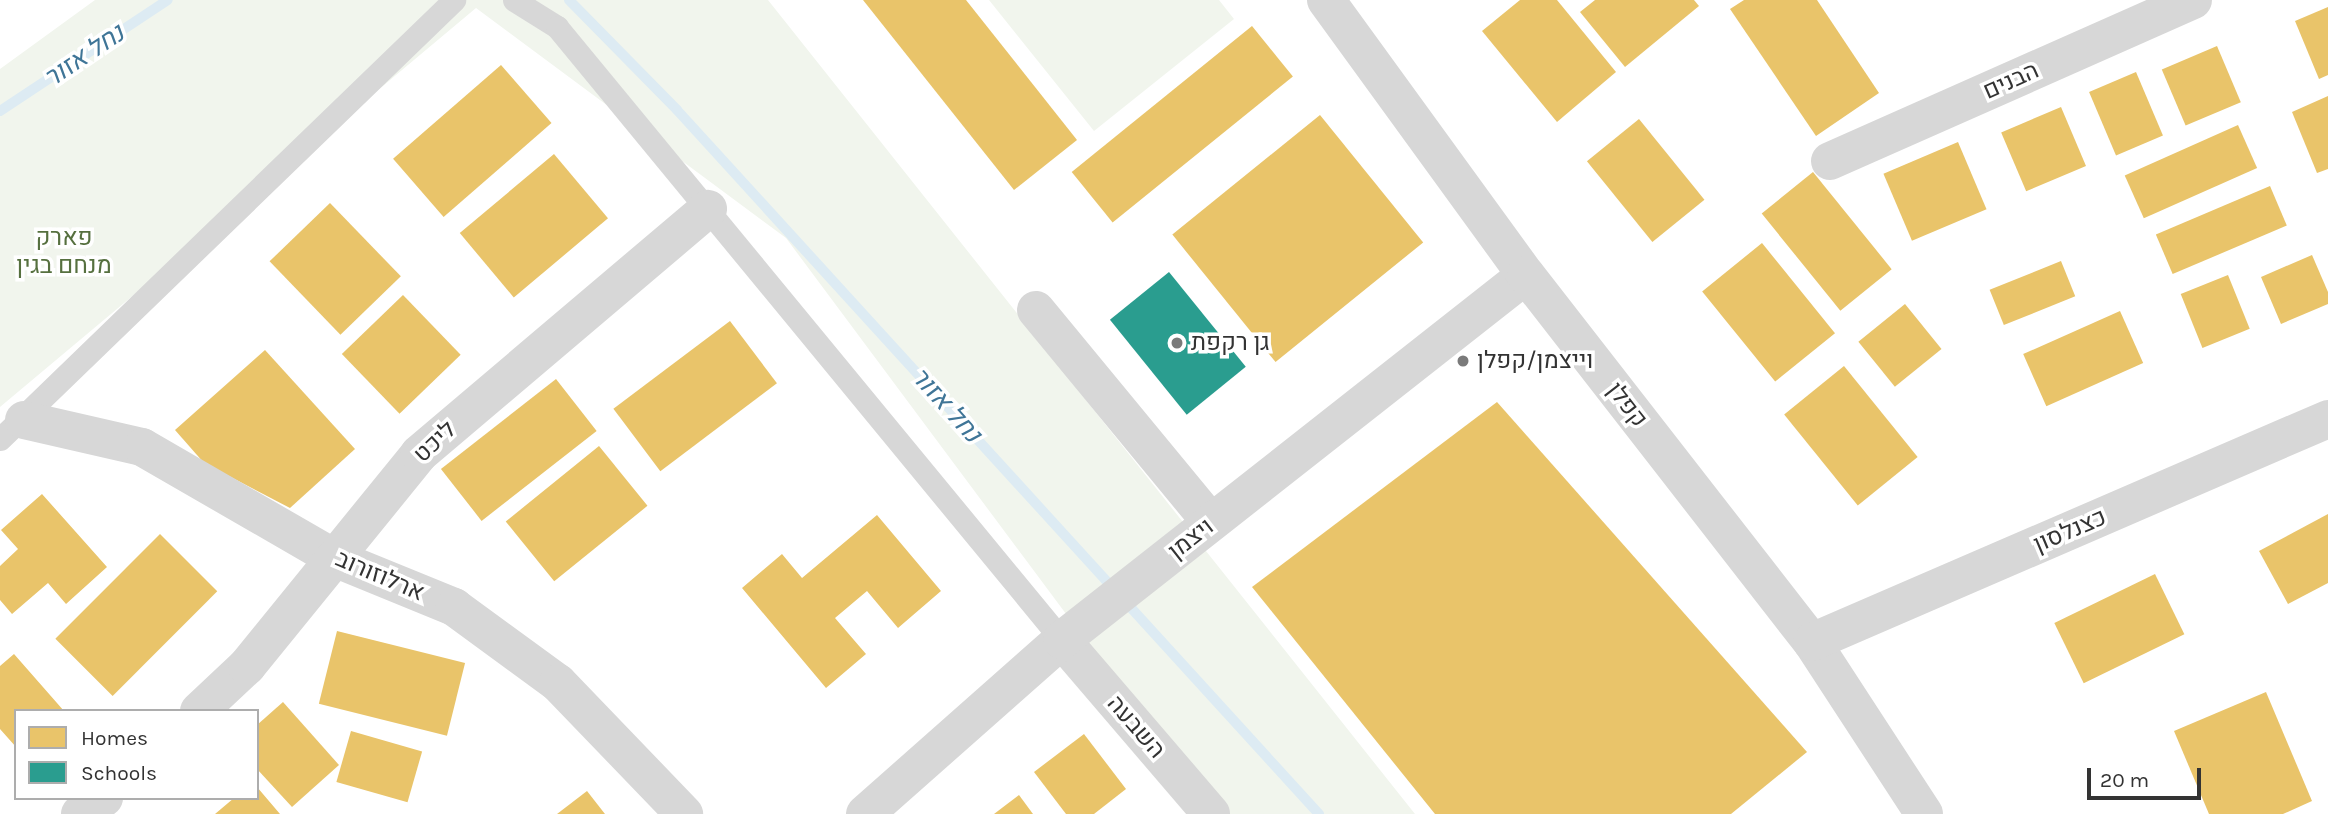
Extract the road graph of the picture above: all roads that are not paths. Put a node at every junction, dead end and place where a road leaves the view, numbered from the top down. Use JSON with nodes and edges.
{"nodes":[{"id":1,"x":454,"y":0,"type":"edge"},
{"id":2,"x":514,"y":0,"type":"edge"},
{"id":3,"x":1326,"y":0,"type":"edge"},
{"id":4,"x":2193,"y":0,"type":"edge"},
{"id":5,"x":1830,"y":161,"type":"dead end"},
{"id":6,"x":708,"y":209,"type":"junction"},
{"id":7,"x":1526,"y":275,"type":"junction"},
{"id":8,"x":1036,"y":310,"type":"dead end"},
{"id":9,"x":2328,"y":419,"type":"edge"},
{"id":10,"x":12,"y":429,"type":"edge"},
{"id":11,"x":1211,"y":522,"type":"junction"},
{"id":12,"x":334,"y":558,"type":"junction"},
{"id":13,"x":1073,"y":631,"type":"junction"},
{"id":14,"x":1812,"y":642,"type":"junction"},
{"id":15,"x":201,"y":709,"type":"edge"},
{"id":16,"x":101,"y":800,"type":"edge"},
{"id":17,"x":80,"y":814,"type":"edge"},
{"id":18,"x":684,"y":814,"type":"edge"},
{"id":19,"x":865,"y":814,"type":"edge"},
{"id":20,"x":1211,"y":814,"type":"edge"},
{"id":21,"x":1924,"y":814,"type":"edge"}],
"edges":[{"from":1,"to":10,"type":"lane"},
{"from":2,"to":6,"type":"lane"},
{"from":3,"to":7,"type":"street","name":"קפלן"},
{"from":4,"to":5,"type":"street","name":"הבנים"},
{"from":6,"to":12,"type":"street","name":"ליכט"},
{"from":6,"to":13,"type":"lane"},
{"from":7,"to":11,"type":"street","name":"ויצמן"},
{"from":7,"to":14,"type":"street","name":"קפלן"},
{"from":8,"to":11,"type":"street"},
{"from":9,"to":14,"type":"street","name":"כצנלסון"},
{"from":10,"to":12,"type":"street","name":"ארלוזורוב"},
{"from":11,"to":13,"type":"street","name":"ויצמן"},
{"from":12,"to":15,"type":"street","name":"ליכט"},
{"from":12,"to":18,"type":"street","name":"ארלוזורוב"},
{"from":13,"to":19,"type":"street","name":"ויצמן"},
{"from":13,"to":20,"type":"street","name":"השבעה"},
{"from":14,"to":21,"type":"street","name":"קפלן"},
{"from":16,"to":17,"type":"street"}]}
